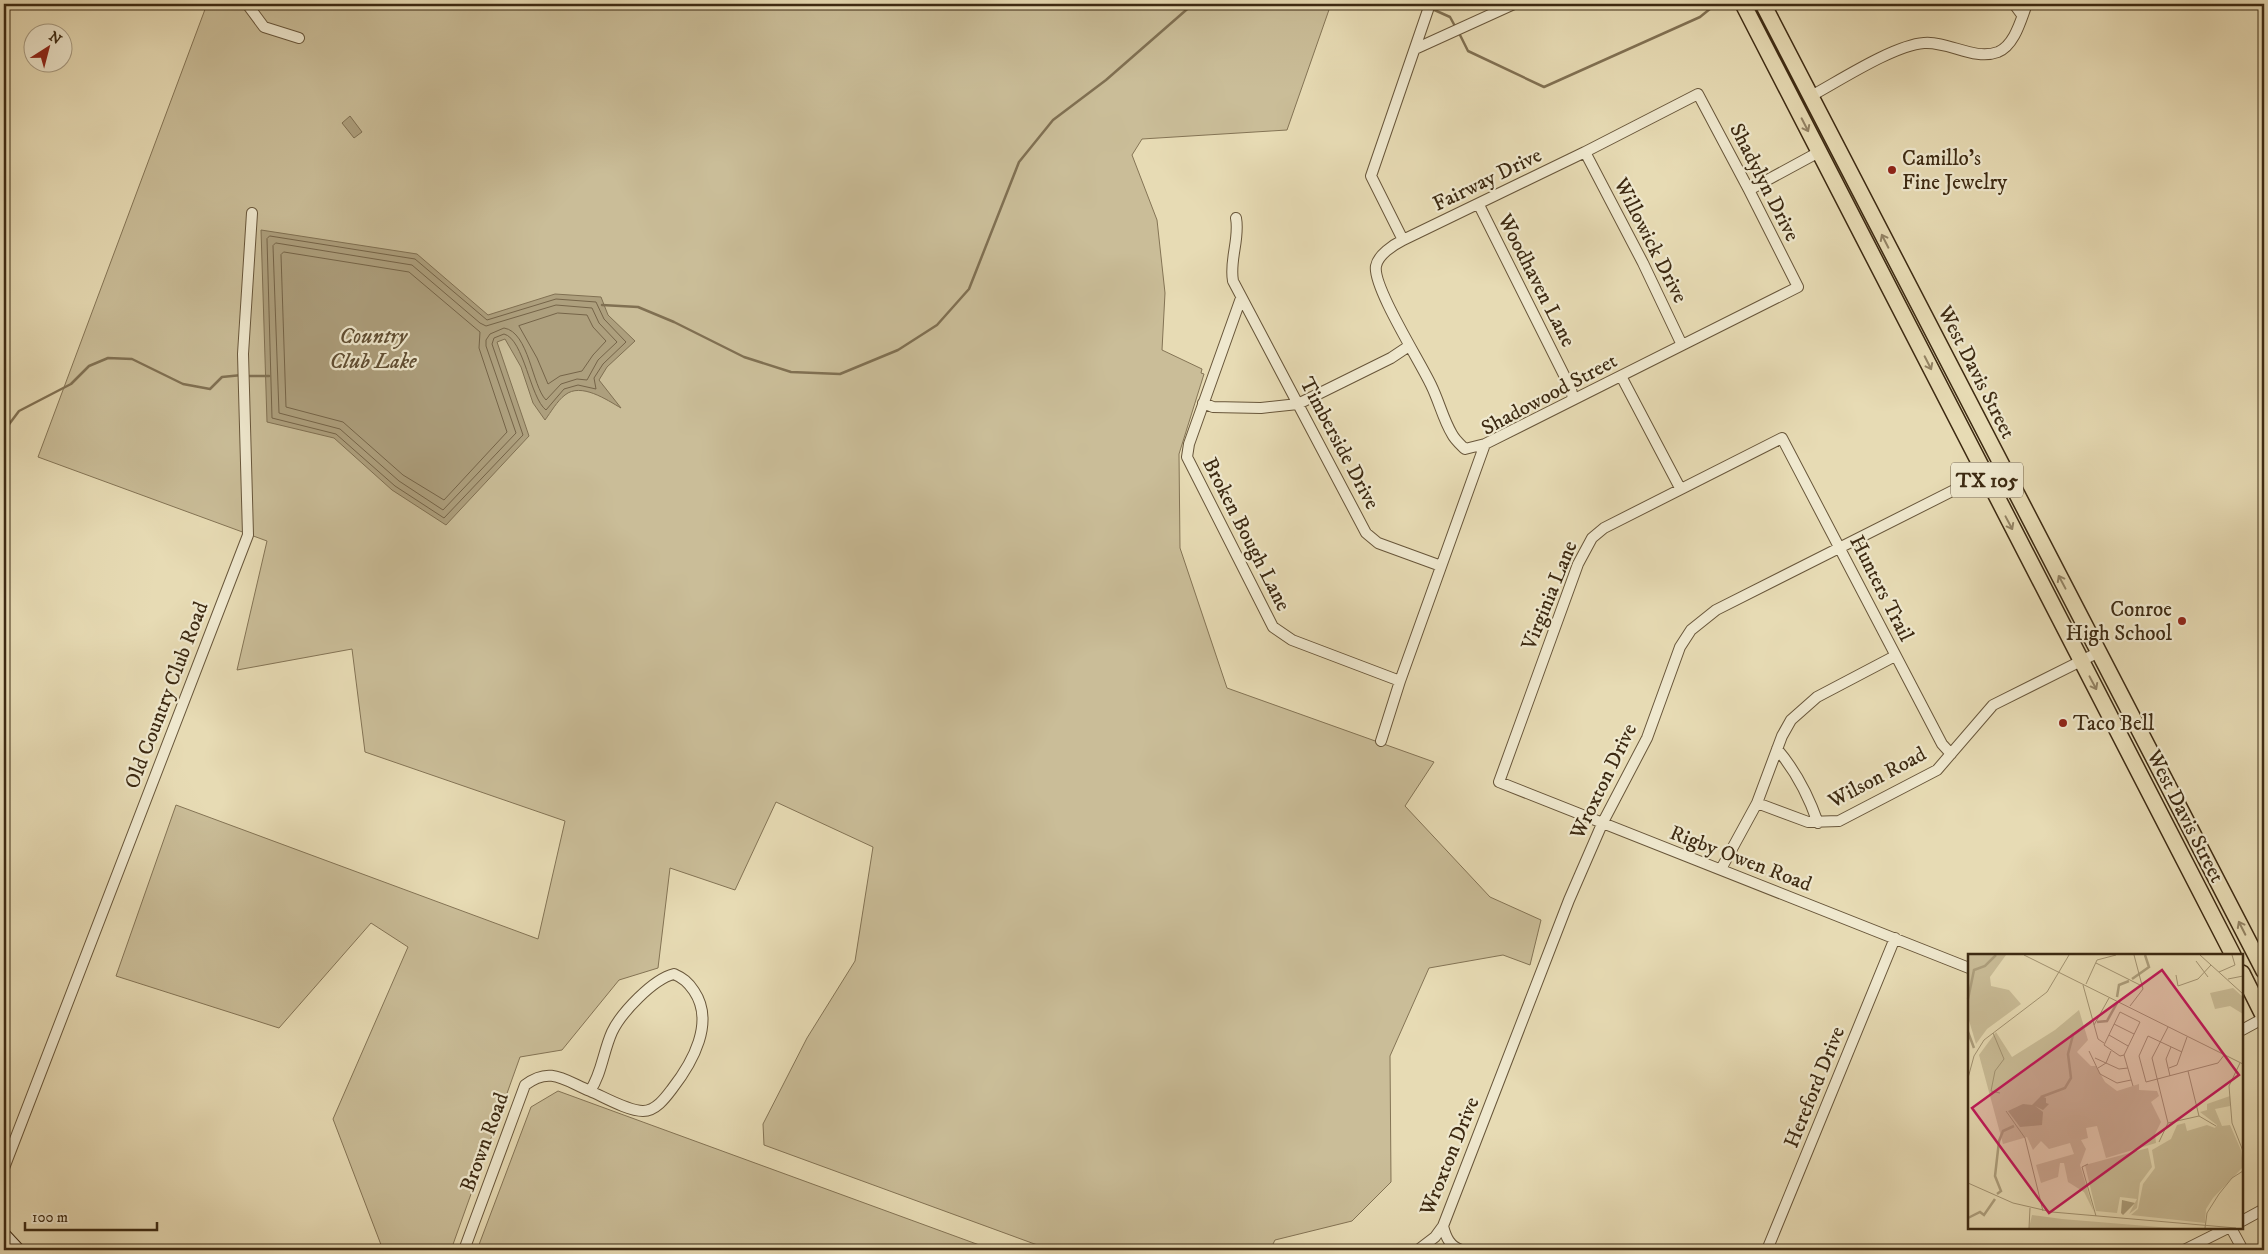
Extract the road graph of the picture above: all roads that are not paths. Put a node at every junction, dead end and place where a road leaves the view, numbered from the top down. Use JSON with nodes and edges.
{"nodes":[{"id":1,"x":247,"y":4,"type":"edge"},
{"id":2,"x":1430,"y":4,"type":"edge"},
{"id":3,"x":1514,"y":4,"type":"edge"},
{"id":4,"x":1743,"y":4,"type":"edge"},
{"id":5,"x":1763,"y":4,"type":"edge"},
{"id":6,"x":2014,"y":4,"type":"edge"},
{"id":7,"x":2027,"y":4,"type":"edge"},
{"id":8,"x":2022,"y":15,"type":"junction"},
{"id":9,"x":1754,"y":24,"type":"junction"},
{"id":10,"x":299,"y":38,"type":"dead end"},
{"id":11,"x":1415,"y":49,"type":"junction"},
{"id":12,"x":1698,"y":94,"type":"joint"},
{"id":13,"x":1811,"y":96,"type":"junction"},
{"id":14,"x":1585,"y":152,"type":"junction"},
{"id":15,"x":1819,"y":152,"type":"junction"},
{"id":16,"x":1749,"y":190,"type":"junction"},
{"id":17,"x":1478,"y":205,"type":"junction"},
{"id":18,"x":252,"y":213,"type":"dead end"},
{"id":19,"x":1236,"y":218,"type":"dead end"},
{"id":20,"x":1876,"y":221,"type":"junction"},
{"id":21,"x":1403,"y":240,"type":"junction"},
{"id":22,"x":1876,"y":260,"type":"junction"},
{"id":23,"x":1798,"y":287,"type":"joint"},
{"id":24,"x":1241,"y":298,"type":"junction"},
{"id":25,"x":1934,"y":334,"type":"junction"},
{"id":26,"x":1682,"y":345,"type":"junction"},
{"id":27,"x":1409,"y":346,"type":"junction"},
{"id":28,"x":1621,"y":376,"type":"junction"},
{"id":29,"x":1573,"y":399,"type":"junction"},
{"id":30,"x":1203,"y":403,"type":"junction"},
{"id":31,"x":1298,"y":404,"type":"junction"},
{"id":32,"x":1956,"y":420,"type":"junction"},
{"id":33,"x":1782,"y":438,"type":"joint"},
{"id":34,"x":1485,"y":444,"type":"junction"},
{"id":35,"x":1984,"y":475,"type":"junction"},
{"id":36,"x":1680,"y":488,"type":"junction"},
{"id":37,"x":2030,"y":520,"type":"junction"},
{"id":38,"x":1840,"y":548,"type":"junction"},
{"id":39,"x":1441,"y":566,"type":"junction"},
{"id":40,"x":2099,"y":652,"type":"junction"},
{"id":41,"x":1895,"y":656,"type":"junction"},
{"id":42,"x":2081,"y":660,"type":"junction"},
{"id":43,"x":1400,"y":681,"type":"junction"},
{"id":44,"x":1381,"y":741,"type":"dead end"},
{"id":45,"x":1777,"y":749,"type":"junction"},
{"id":46,"x":1951,"y":754,"type":"junction"},
{"id":47,"x":1499,"y":782,"type":"joint"},
{"id":48,"x":1757,"y":803,"type":"junction"},
{"id":49,"x":1818,"y":823,"type":"junction"},
{"id":50,"x":1602,"y":824,"type":"junction"},
{"id":51,"x":2166,"y":825,"type":"junction"},
{"id":52,"x":1721,"y":869,"type":"junction"},
{"id":53,"x":2227,"y":899,"type":"junction"},
{"id":54,"x":1895,"y":938,"type":"junction"},
{"id":55,"x":2232,"y":954,"type":"edge"},
{"id":56,"x":1968,"y":968,"type":"edge"},
{"id":57,"x":2264,"y":971,"type":"edge"},
{"id":58,"x":2243,"y":975,"type":"edge"},
{"id":59,"x":2264,"y":1018,"type":"edge"},
{"id":60,"x":2243,"y":1029,"type":"edge"},
{"id":61,"x":590,"y":1091,"type":"junction"},
{"id":62,"x":4,"y":1168,"type":"edge"},
{"id":63,"x":2264,"y":1209,"type":"edge"},
{"id":64,"x":2243,"y":1220,"type":"edge"},
{"id":65,"x":1443,"y":1226,"type":"junction"},
{"id":66,"x":2228,"y":1229,"type":"edge"},
{"id":67,"x":2231,"y":1229,"type":"edge"},
{"id":68,"x":4,"y":1236,"type":"edge"},
{"id":69,"x":17,"y":1250,"type":"edge"},
{"id":70,"x":464,"y":1250,"type":"edge"},
{"id":71,"x":1418,"y":1250,"type":"edge"},
{"id":72,"x":1461,"y":1250,"type":"edge"},
{"id":73,"x":1767,"y":1250,"type":"edge"},
{"id":74,"x":2184,"y":1250,"type":"edge"},
{"id":75,"x":2243,"y":1250,"type":"edge"}],
"edges":[{"from":1,"to":10,"type":"street"},
{"from":2,"to":11,"type":"street"},
{"from":3,"to":11,"type":"street"},
{"from":4,"to":9,"type":"main road","name":"West Davis Street","number":"TX 105"},
{"from":5,"to":13,"type":"main road","name":"West Davis Street","number":"TX 105"},
{"from":6,"to":8,"type":"street"},
{"from":7,"to":8,"type":"street"},
{"from":8,"to":13,"type":"street"},
{"from":9,"to":13,"type":"main road"},
{"from":9,"to":15,"type":"main road","name":"West Davis Street","number":"TX 105","one_way":true},
{"from":11,"to":21,"type":"street"},
{"from":12,"to":14,"type":"street","name":"Fairway Drive"},
{"from":12,"to":16,"type":"street","name":"Shadylyn Drive"},
{"from":13,"to":20,"type":"main road","name":"West Davis Street","number":"TX 105"},
{"from":14,"to":17,"type":"street","name":"Fairway Drive"},
{"from":14,"to":26,"type":"street","name":"Willowick Drive"},
{"from":15,"to":16,"type":"street"},
{"from":15,"to":20,"type":"main road"},
{"from":15,"to":22,"type":"main road","name":"West Davis Street","number":"TX 105"},
{"from":16,"to":23,"type":"street","name":"Shadylyn Drive"},
{"from":17,"to":21,"type":"street","name":"Fairway Drive"},
{"from":17,"to":29,"type":"street","name":"Woodhaven Lane"},
{"from":18,"to":62,"type":"street","name":"Old Country Club Road"},
{"from":19,"to":24,"type":"street","name":"Timberside Drive"},
{"from":25,"to":20,"type":"main road","name":"West Davis Street","number":"TX 105","one_way":true},
{"from":21,"to":27,"type":"street","name":"Fairway Drive"},
{"from":22,"to":25,"type":"main road"},
{"from":22,"to":32,"type":"main road","name":"West Davis Street","number":"TX 105","one_way":true},
{"from":23,"to":26,"type":"street","name":"Shadowood Street"},
{"from":24,"to":30,"type":"street","name":"Broken Bough Lane"},
{"from":24,"to":31,"type":"street","name":"Timberside Drive"},
{"from":25,"to":37,"type":"main road","name":"West Davis Street","number":"TX 105"},
{"from":26,"to":28,"type":"street","name":"Shadowood Street"},
{"from":27,"to":31,"type":"street"},
{"from":27,"to":34,"type":"street"},
{"from":28,"to":29,"type":"street","name":"Shadowood Street"},
{"from":28,"to":36,"type":"street"},
{"from":29,"to":34,"type":"street","name":"Shadowood Street"},
{"from":30,"to":31,"type":"street"},
{"from":30,"to":43,"type":"street","name":"Broken Bough Lane"},
{"from":31,"to":39,"type":"street","name":"Timberside Drive"},
{"from":32,"to":35,"type":"main road","name":"West Davis Street","number":"TX 105"},
{"from":32,"to":37,"type":"main road"},
{"from":33,"to":36,"type":"street","name":"Virginia Lane"},
{"from":33,"to":38,"type":"street","name":"Hunters Trail"},
{"from":34,"to":39,"type":"street","name":"Shadowood Street"},
{"from":35,"to":38,"type":"street","name":"Wroxton Drive"},
{"from":35,"to":42,"type":"main road","name":"West Davis Street","number":"TX 105","one_way":true},
{"from":36,"to":47,"type":"street","name":"Virginia Lane"},
{"from":40,"to":37,"type":"main road","name":"West Davis Street","number":"TX 105","one_way":true},
{"from":38,"to":41,"type":"street","name":"Hunters Trail"},
{"from":38,"to":50,"type":"street","name":"Wroxton Drive"},
{"from":39,"to":43,"type":"street","name":"Shadowood Street"},
{"from":40,"to":42,"type":"street","name":"Wilson Road"},
{"from":40,"to":53,"type":"main road","name":"West Davis Street","number":"TX 105"},
{"from":41,"to":45,"type":"street"},
{"from":41,"to":46,"type":"street","name":"Hunters Trail"},
{"from":42,"to":46,"type":"street","name":"Wilson Road"},
{"from":42,"to":51,"type":"main road","name":"West Davis Street","number":"TX 105","one_way":true},
{"from":43,"to":44,"type":"street","name":"Shadowood Street"},
{"from":45,"to":48,"type":"street"},
{"from":45,"to":49,"type":"street"},
{"from":46,"to":49,"type":"street","name":"Wilson Road"},
{"from":47,"to":50,"type":"street","name":"Rigby Owen Road"},
{"from":48,"to":49,"type":"street","name":"Wilson Road"},
{"from":48,"to":52,"type":"street"},
{"from":50,"to":52,"type":"street","name":"Rigby Owen Road"},
{"from":50,"to":65,"type":"street","name":"Wroxton Drive"},
{"from":51,"to":53,"type":"main road"},
{"from":51,"to":55,"type":"main road","name":"West Davis Street","number":"TX 105"},
{"from":52,"to":54,"type":"street","name":"Rigby Owen Road"},
{"from":57,"to":53,"type":"main road","name":"West Davis Street","number":"TX 105","one_way":true},
{"from":54,"to":56,"type":"street","name":"Rigby Owen Road"},
{"from":54,"to":73,"type":"street","name":"Hereford Drive"},
{"from":58,"to":59,"type":"main road"},
{"from":59,"to":60,"type":"street"},
{"from":61,"to":61,"type":"street","name":"Brown Road"},
{"from":61,"to":70,"type":"street","name":"Brown Road"},
{"from":63,"to":64,"type":"street"},
{"from":65,"to":71,"type":"street","name":"Wroxton Drive"},
{"from":65,"to":72,"type":"street"},
{"from":66,"to":74,"type":"street"},
{"from":67,"to":75,"type":"street"},
{"from":68,"to":69,"type":"street"}]}
